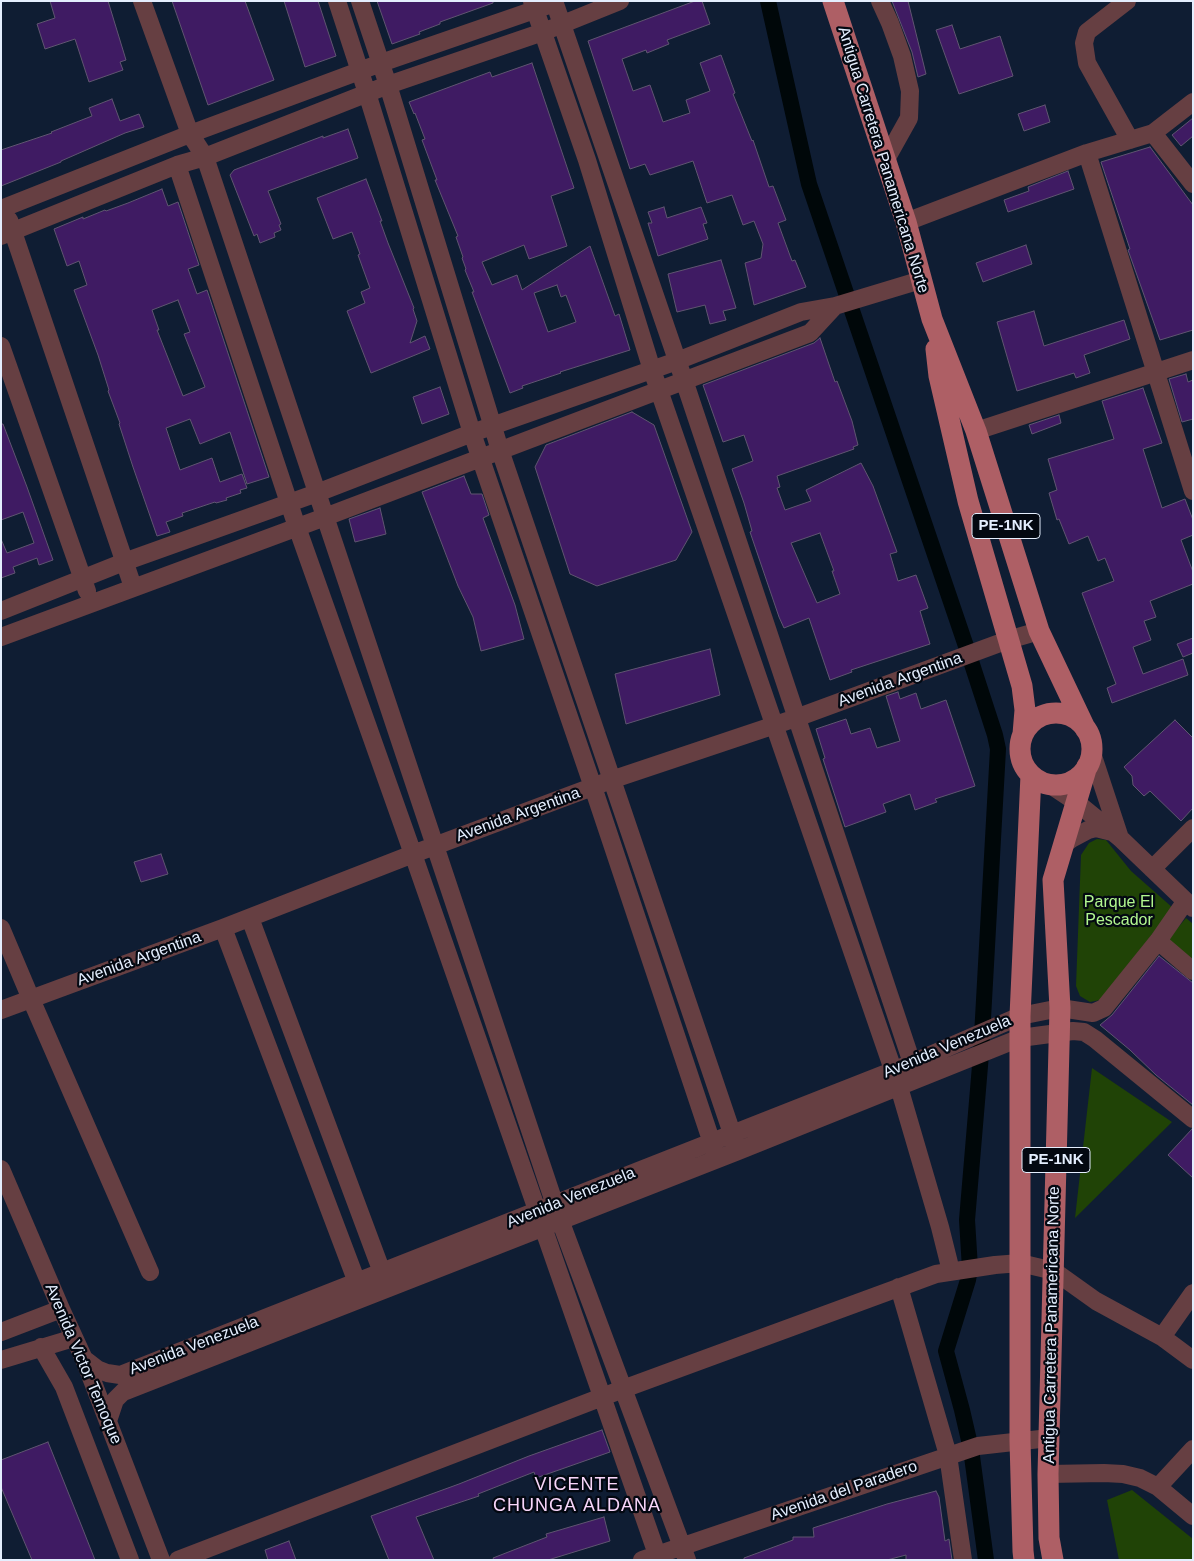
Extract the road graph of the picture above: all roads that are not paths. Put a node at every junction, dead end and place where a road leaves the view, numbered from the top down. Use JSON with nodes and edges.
{"nodes":[{"id":1,"x":142,"y":1,"type":"edge"},
{"id":2,"x":336,"y":1,"type":"edge"},
{"id":3,"x":360,"y":1,"type":"edge"},
{"id":4,"x":620,"y":1,"type":"edge"},
{"id":5,"x":833,"y":1,"type":"edge"},
{"id":6,"x":880,"y":1,"type":"edge"},
{"id":7,"x":1126,"y":1,"type":"edge"},
{"id":8,"x":556,"y":2,"type":"edge"},
{"id":9,"x":534,"y":6,"type":"edge"},
{"id":10,"x":561,"y":24,"type":"junction"},
{"id":11,"x":543,"y":32,"type":"junction"},
{"id":12,"x":381,"y":62,"type":"junction"},
{"id":13,"x":360,"y":70,"type":"junction"},
{"id":14,"x":388,"y":85,"type":"junction"},
{"id":15,"x":367,"y":93,"type":"junction"},
{"id":16,"x":1193,"y":102,"type":"edge"},
{"id":17,"x":1153,"y":133,"type":"junction"},
{"id":18,"x":190,"y":134,"type":"junction"},
{"id":19,"x":1130,"y":140,"type":"junction"},
{"id":20,"x":1086,"y":153,"type":"junction"},
{"id":21,"x":205,"y":157,"type":"junction"},
{"id":22,"x":885,"y":161,"type":"junction"},
{"id":23,"x":178,"y":165,"type":"junction"},
{"id":24,"x":1193,"y":184,"type":"edge"},
{"id":25,"x":3,"y":209,"type":"edge"},
{"id":26,"x":906,"y":222,"type":"junction"},
{"id":27,"x":7,"y":234,"type":"edge"},
{"id":28,"x":921,"y":280,"type":"junction"},
{"id":29,"x":835,"y":306,"type":"junction"},
{"id":30,"x":932,"y":319,"type":"junction"},
{"id":31,"x":1,"y":346,"type":"edge"},
{"id":32,"x":1193,"y":360,"type":"edge"},
{"id":33,"x":677,"y":361,"type":"junction"},
{"id":34,"x":652,"y":370,"type":"junction"},
{"id":35,"x":1156,"y":372,"type":"junction"},
{"id":36,"x":684,"y":380,"type":"junction"},
{"id":37,"x":660,"y":389,"type":"junction"},
{"id":38,"x":492,"y":427,"type":"junction"},
{"id":39,"x":976,"y":431,"type":"junction"},
{"id":40,"x":472,"y":433,"type":"junction"},
{"id":41,"x":500,"y":450,"type":"junction"},
{"id":42,"x":480,"y":457,"type":"junction"},
{"id":43,"x":1193,"y":491,"type":"edge"},
{"id":44,"x":317,"y":493,"type":"junction"},
{"id":45,"x":289,"y":503,"type":"junction"},
{"id":46,"x":325,"y":517,"type":"junction"},
{"id":47,"x":297,"y":527,"type":"junction"},
{"id":48,"x":124,"y":562,"type":"junction"},
{"id":49,"x":83,"y":580,"type":"junction"},
{"id":50,"x":133,"y":587,"type":"junction"},
{"id":51,"x":92,"y":602,"type":"junction"},
{"id":52,"x":1,"y":611,"type":"edge"},
{"id":53,"x":1038,"y":631,"type":"junction"},
{"id":54,"x":1,"y":637,"type":"edge"},
{"id":55,"x":1008,"y":640,"type":"junction"},
{"id":56,"x":796,"y":718,"type":"junction"},
{"id":57,"x":775,"y":724,"type":"junction"},
{"id":58,"x":1086,"y":730,"type":"junction"},
{"id":59,"x":1023,"y":734,"type":"junction"},
{"id":60,"x":1089,"y":758,"type":"junction"},
{"id":61,"x":611,"y":780,"type":"junction"},
{"id":62,"x":1040,"y":780,"type":"junction"},
{"id":63,"x":593,"y":787,"type":"junction"},
{"id":64,"x":1076,"y":802,"type":"junction"},
{"id":65,"x":1193,"y":828,"type":"edge"},
{"id":66,"x":1117,"y":835,"type":"junction"},
{"id":67,"x":1063,"y":845,"type":"junction"},
{"id":68,"x":436,"y":846,"type":"junction"},
{"id":69,"x":413,"y":854,"type":"junction"},
{"id":70,"x":1152,"y":869,"type":"junction"},
{"id":71,"x":1189,"y":905,"type":"edge"},
{"id":72,"x":250,"y":918,"type":"junction"},
{"id":73,"x":1,"y":928,"type":"edge"},
{"id":74,"x":223,"y":928,"type":"junction"},
{"id":75,"x":1158,"y":942,"type":"junction"},
{"id":76,"x":1193,"y":971,"type":"edge"},
{"id":77,"x":31,"y":999,"type":"junction"},
{"id":78,"x":1060,"y":1008,"type":"junction"},
{"id":79,"x":1,"y":1010,"type":"edge"},
{"id":80,"x":1020,"y":1016,"type":"junction"},
{"id":81,"x":1059,"y":1032,"type":"junction"},
{"id":82,"x":1020,"y":1038,"type":"junction"},
{"id":83,"x":915,"y":1071,"type":"junction"},
{"id":84,"x":896,"y":1079,"type":"junction"},
{"id":85,"x":1193,"y":1119,"type":"edge"},
{"id":86,"x":732,"y":1134,"type":"junction"},
{"id":87,"x":714,"y":1150,"type":"junction"},
{"id":88,"x":738,"y":1151,"type":"junction"},
{"id":89,"x":1,"y":1169,"type":"edge"},
{"id":90,"x":558,"y":1212,"type":"junction"},
{"id":91,"x":540,"y":1219,"type":"junction"},
{"id":92,"x":1020,"y":1263,"type":"junction"},
{"id":93,"x":951,"y":1271,"type":"junction"},
{"id":94,"x":1054,"y":1271,"type":"junction"},
{"id":95,"x":150,"y":1272,"type":"dead end"},
{"id":96,"x":385,"y":1280,"type":"junction"},
{"id":97,"x":900,"y":1287,"type":"junction"},
{"id":98,"x":360,"y":1290,"type":"junction"},
{"id":99,"x":1193,"y":1293,"type":"edge"},
{"id":100,"x":61,"y":1309,"type":"junction"},
{"id":101,"x":1,"y":1332,"type":"edge"},
{"id":102,"x":1162,"y":1337,"type":"junction"},
{"id":103,"x":74,"y":1338,"type":"junction"},
{"id":104,"x":41,"y":1347,"type":"junction"},
{"id":105,"x":84,"y":1359,"type":"junction"},
{"id":106,"x":1,"y":1360,"type":"edge"},
{"id":107,"x":1193,"y":1360,"type":"edge"},
{"id":108,"x":623,"y":1389,"type":"junction"},
{"id":109,"x":602,"y":1397,"type":"junction"},
{"id":110,"x":108,"y":1421,"type":"junction"},
{"id":111,"x":1049,"y":1438,"type":"junction"},
{"id":112,"x":1020,"y":1441,"type":"junction"},
{"id":113,"x":1193,"y":1449,"type":"edge"},
{"id":114,"x":948,"y":1456,"type":"junction"},
{"id":115,"x":1048,"y":1474,"type":"junction"},
{"id":116,"x":1158,"y":1487,"type":"junction"},
{"id":117,"x":1193,"y":1516,"type":"edge"},
{"id":118,"x":685,"y":1553,"type":"edge"},
{"id":119,"x":652,"y":1558,"type":"edge"},
{"id":120,"x":130,"y":1560,"type":"edge"},
{"id":121,"x":160,"y":1560,"type":"edge"},
{"id":122,"x":178,"y":1560,"type":"edge"},
{"id":123,"x":963,"y":1560,"type":"edge"},
{"id":124,"x":1024,"y":1560,"type":"edge"},
{"id":125,"x":1053,"y":1560,"type":"edge"}],
"edges":[{"from":1,"to":18,"type":"street"},
{"from":2,"to":13,"type":"street"},
{"from":3,"to":12,"type":"street"},
{"from":4,"to":10,"type":"street"},
{"from":5,"to":22,"type":"main road","name":"Antigua Carretera Panamericana Norte","number":"PE-1NK"},
{"from":6,"to":22,"type":"street"},
{"from":7,"to":19,"type":"street"},
{"from":8,"to":9,"type":"street"},
{"from":8,"to":10,"type":"street"},
{"from":9,"to":11,"type":"street"},
{"from":9,"to":12,"type":"street"},
{"from":10,"to":11,"type":"street"},
{"from":10,"to":33,"type":"street"},
{"from":11,"to":14,"type":"street"},
{"from":11,"to":34,"type":"street"},
{"from":12,"to":13,"type":"street"},
{"from":12,"to":14,"type":"street"},
{"from":13,"to":15,"type":"street"},
{"from":13,"to":18,"type":"street"},
{"from":14,"to":15,"type":"street"},
{"from":14,"to":38,"type":"street"},
{"from":15,"to":21,"type":"street"},
{"from":15,"to":40,"type":"street"},
{"from":16,"to":17,"type":"street"},
{"from":17,"to":19,"type":"street"},
{"from":17,"to":24,"type":"street"},
{"from":18,"to":21,"type":"street"},
{"from":18,"to":25,"type":"street"},
{"from":19,"to":20,"type":"street"},
{"from":20,"to":26,"type":"street"},
{"from":20,"to":35,"type":"street"},
{"from":21,"to":23,"type":"street"},
{"from":21,"to":44,"type":"street"},
{"from":22,"to":26,"type":"main road","name":"Antigua Carretera Panamericana Norte","number":"PE-1NK"},
{"from":23,"to":27,"type":"street"},
{"from":23,"to":45,"type":"street"},
{"from":25,"to":27,"type":"street"},
{"from":26,"to":28,"type":"main road","name":"Antigua Carretera Panamericana Norte","number":"PE-1NK"},
{"from":27,"to":48,"type":"street"},
{"from":28,"to":29,"type":"street"},
{"from":28,"to":30,"type":"main road","name":"Antigua Carretera Panamericana Norte","number":"PE-1NK"},
{"from":29,"to":33,"type":"street"},
{"from":29,"to":36,"type":"street"},
{"from":30,"to":39,"type":"main road","name":"Antigua Carretera Panamericana Norte","number":"PE-1NK"},
{"from":30,"to":55,"type":"main road","name":"Antigua Carretera Panamericana Norte","number":"PE-1NK"},
{"from":31,"to":49,"type":"street"},
{"from":32,"to":35,"type":"street"},
{"from":33,"to":34,"type":"street"},
{"from":33,"to":36,"type":"street"},
{"from":34,"to":37,"type":"street"},
{"from":34,"to":38,"type":"street"},
{"from":35,"to":39,"type":"street"},
{"from":35,"to":43,"type":"street"},
{"from":36,"to":37,"type":"street"},
{"from":36,"to":56,"type":"street"},
{"from":37,"to":41,"type":"street"},
{"from":37,"to":57,"type":"street"},
{"from":38,"to":40,"type":"street"},
{"from":38,"to":41,"type":"street"},
{"from":39,"to":53,"type":"main road","name":"Antigua Carretera Panamericana Norte","number":"PE-1NK"},
{"from":40,"to":42,"type":"street"},
{"from":40,"to":44,"type":"street"},
{"from":41,"to":42,"type":"street"},
{"from":41,"to":61,"type":"street"},
{"from":42,"to":46,"type":"street"},
{"from":42,"to":63,"type":"street"},
{"from":44,"to":45,"type":"street"},
{"from":44,"to":46,"type":"street"},
{"from":45,"to":47,"type":"street"},
{"from":45,"to":48,"type":"street"},
{"from":46,"to":47,"type":"street"},
{"from":46,"to":68,"type":"street"},
{"from":47,"to":50,"type":"street"},
{"from":47,"to":69,"type":"street"},
{"from":48,"to":49,"type":"street"},
{"from":48,"to":50,"type":"street"},
{"from":49,"to":51,"type":"street"},
{"from":49,"to":52,"type":"street"},
{"from":50,"to":51,"type":"street"},
{"from":51,"to":54,"type":"street"},
{"from":53,"to":55,"type":"street","name":"Avenida Argentina"},
{"from":53,"to":58,"type":"main road","name":"Antigua Carretera Panamericana Norte","number":"PE-1NK"},
{"from":55,"to":56,"type":"street","name":"Avenida Argentina"},
{"from":55,"to":59,"type":"main road","name":"Antigua Carretera Panamericana Norte","number":"PE-1NK"},
{"from":56,"to":57,"type":"street","name":"Avenida Argentina"},
{"from":56,"to":83,"type":"street"},
{"from":57,"to":61,"type":"street","name":"Avenida Argentina"},
{"from":57,"to":84,"type":"street"},
{"from":58,"to":59,"type":"main road"},
{"from":58,"to":60,"type":"main road","number":"PE-1NK"},
{"from":59,"to":62,"type":"main road","number":"PE-1NK"},
{"from":60,"to":62,"type":"main road"},
{"from":60,"to":64,"type":"main road","name":"Antigua Carretera Panamericana Norte","number":"PE-1NK"},
{"from":60,"to":66,"type":"street"},
{"from":61,"to":63,"type":"street","name":"Avenida Argentina"},
{"from":61,"to":86,"type":"street"},
{"from":62,"to":64,"type":"street"},
{"from":62,"to":80,"type":"main road","name":"Antigua Carretera Panamericana Norte","number":"PE-1NK"},
{"from":63,"to":68,"type":"street","name":"Avenida Argentina"},
{"from":63,"to":87,"type":"street"},
{"from":64,"to":66,"type":"street"},
{"from":64,"to":67,"type":"main road","name":"Antigua Carretera Panamericana Norte","number":"PE-1NK"},
{"from":65,"to":70,"type":"street"},
{"from":66,"to":67,"type":"street"},
{"from":66,"to":70,"type":"street"},
{"from":67,"to":78,"type":"main road","name":"Antigua Carretera Panamericana Norte","number":"PE-1NK"},
{"from":68,"to":69,"type":"street","name":"Avenida Argentina"},
{"from":68,"to":90,"type":"street"},
{"from":69,"to":72,"type":"street","name":"Avenida Argentina"},
{"from":69,"to":91,"type":"street"},
{"from":70,"to":71,"type":"street"},
{"from":71,"to":75,"type":"street"},
{"from":72,"to":74,"type":"street","name":"Avenida Argentina"},
{"from":72,"to":96,"type":"street"},
{"from":73,"to":77,"type":"street"},
{"from":74,"to":77,"type":"street","name":"Avenida Argentina"},
{"from":74,"to":98,"type":"street"},
{"from":75,"to":76,"type":"street"},
{"from":75,"to":78,"type":"street"},
{"from":77,"to":79,"type":"street","name":"Avenida Argentina"},
{"from":77,"to":95,"type":"street"},
{"from":78,"to":80,"type":"street","name":"Avenida Venezuela"},
{"from":78,"to":81,"type":"main road","name":"Antigua Carretera Panamericana Norte","number":"PE-1NK"},
{"from":80,"to":82,"type":"main road","name":"Antigua Carretera Panamericana Norte","number":"PE-1NK"},
{"from":80,"to":83,"type":"street","name":"Avenida Venezuela"},
{"from":81,"to":82,"type":"street","name":"Avenida Venezuela"},
{"from":81,"to":85,"type":"street","name":"Avenida Venezuela"},
{"from":81,"to":94,"type":"main road","name":"Antigua Carretera Panamericana Norte","number":"PE-1NK"},
{"from":82,"to":83,"type":"street","name":"Avenida Venezuela"},
{"from":82,"to":92,"type":"main road","name":"Antigua Carretera Panamericana Norte","number":"PE-1NK"},
{"from":83,"to":84,"type":"street","name":"Avenida Venezuela"},
{"from":84,"to":86,"type":"street","name":"Avenida Venezuela"},
{"from":84,"to":88,"type":"street","name":"Avenida Venezuela"},
{"from":84,"to":93,"type":"street"},
{"from":86,"to":87,"type":"street","name":"Avenida Venezuela"},
{"from":86,"to":88,"type":"street"},
{"from":87,"to":88,"type":"street","name":"Avenida Venezuela"},
{"from":87,"to":90,"type":"street","name":"Avenida Venezuela"},
{"from":89,"to":100,"type":"street","name":"Avenida Victor Temoque"},
{"from":90,"to":91,"type":"street","name":"Avenida Venezuela"},
{"from":90,"to":108,"type":"street"},
{"from":91,"to":96,"type":"street","name":"Avenida Venezuela"},
{"from":91,"to":109,"type":"street"},
{"from":92,"to":93,"type":"street"},
{"from":92,"to":94,"type":"street"},
{"from":92,"to":112,"type":"main road","name":"Antigua Carretera Panamericana Norte","number":"PE-1NK"},
{"from":93,"to":97,"type":"street"},
{"from":94,"to":102,"type":"street"},
{"from":94,"to":111,"type":"main road","name":"Antigua Carretera Panamericana Norte","number":"PE-1NK"},
{"from":96,"to":98,"type":"street","name":"Avenida Venezuela"},
{"from":97,"to":108,"type":"street"},
{"from":97,"to":114,"type":"street"},
{"from":98,"to":105,"type":"street","name":"Avenida Venezuela"},
{"from":98,"to":110,"type":"street","name":"Avenida Venezuela"},
{"from":99,"to":102,"type":"street"},
{"from":100,"to":101,"type":"street"},
{"from":100,"to":103,"type":"street","name":"Avenida Victor Temoque"},
{"from":102,"to":107,"type":"street"},
{"from":103,"to":104,"type":"street"},
{"from":103,"to":105,"type":"street","name":"Avenida Victor Temoque"},
{"from":104,"to":106,"type":"street"},
{"from":104,"to":120,"type":"street"},
{"from":105,"to":110,"type":"street","name":"Avenida Victor Temoque"},
{"from":108,"to":109,"type":"street"},
{"from":108,"to":118,"type":"street"},
{"from":109,"to":119,"type":"street"},
{"from":109,"to":122,"type":"street"},
{"from":110,"to":121,"type":"street","name":"Avenida Victor Temoque"},
{"from":111,"to":112,"type":"street","name":"Avenida del Paradero"},
{"from":111,"to":115,"type":"main road","name":"Antigua Carretera Panamericana Norte","number":"PE-1NK"},
{"from":112,"to":114,"type":"street","name":"Avenida del Paradero"},
{"from":112,"to":124,"type":"main road","name":"Antigua Carretera Panamericana Norte","number":"PE-1NK"},
{"from":113,"to":116,"type":"street"},
{"from":114,"to":118,"type":"street","name":"Avenida del Paradero"},
{"from":114,"to":123,"type":"street"},
{"from":115,"to":116,"type":"street"},
{"from":115,"to":125,"type":"main road","name":"Antigua Carretera Panamericana Norte","number":"PE-1NK"},
{"from":116,"to":117,"type":"street"},
{"from":118,"to":119,"type":"street","name":"Avenida del Paradero"}]}
